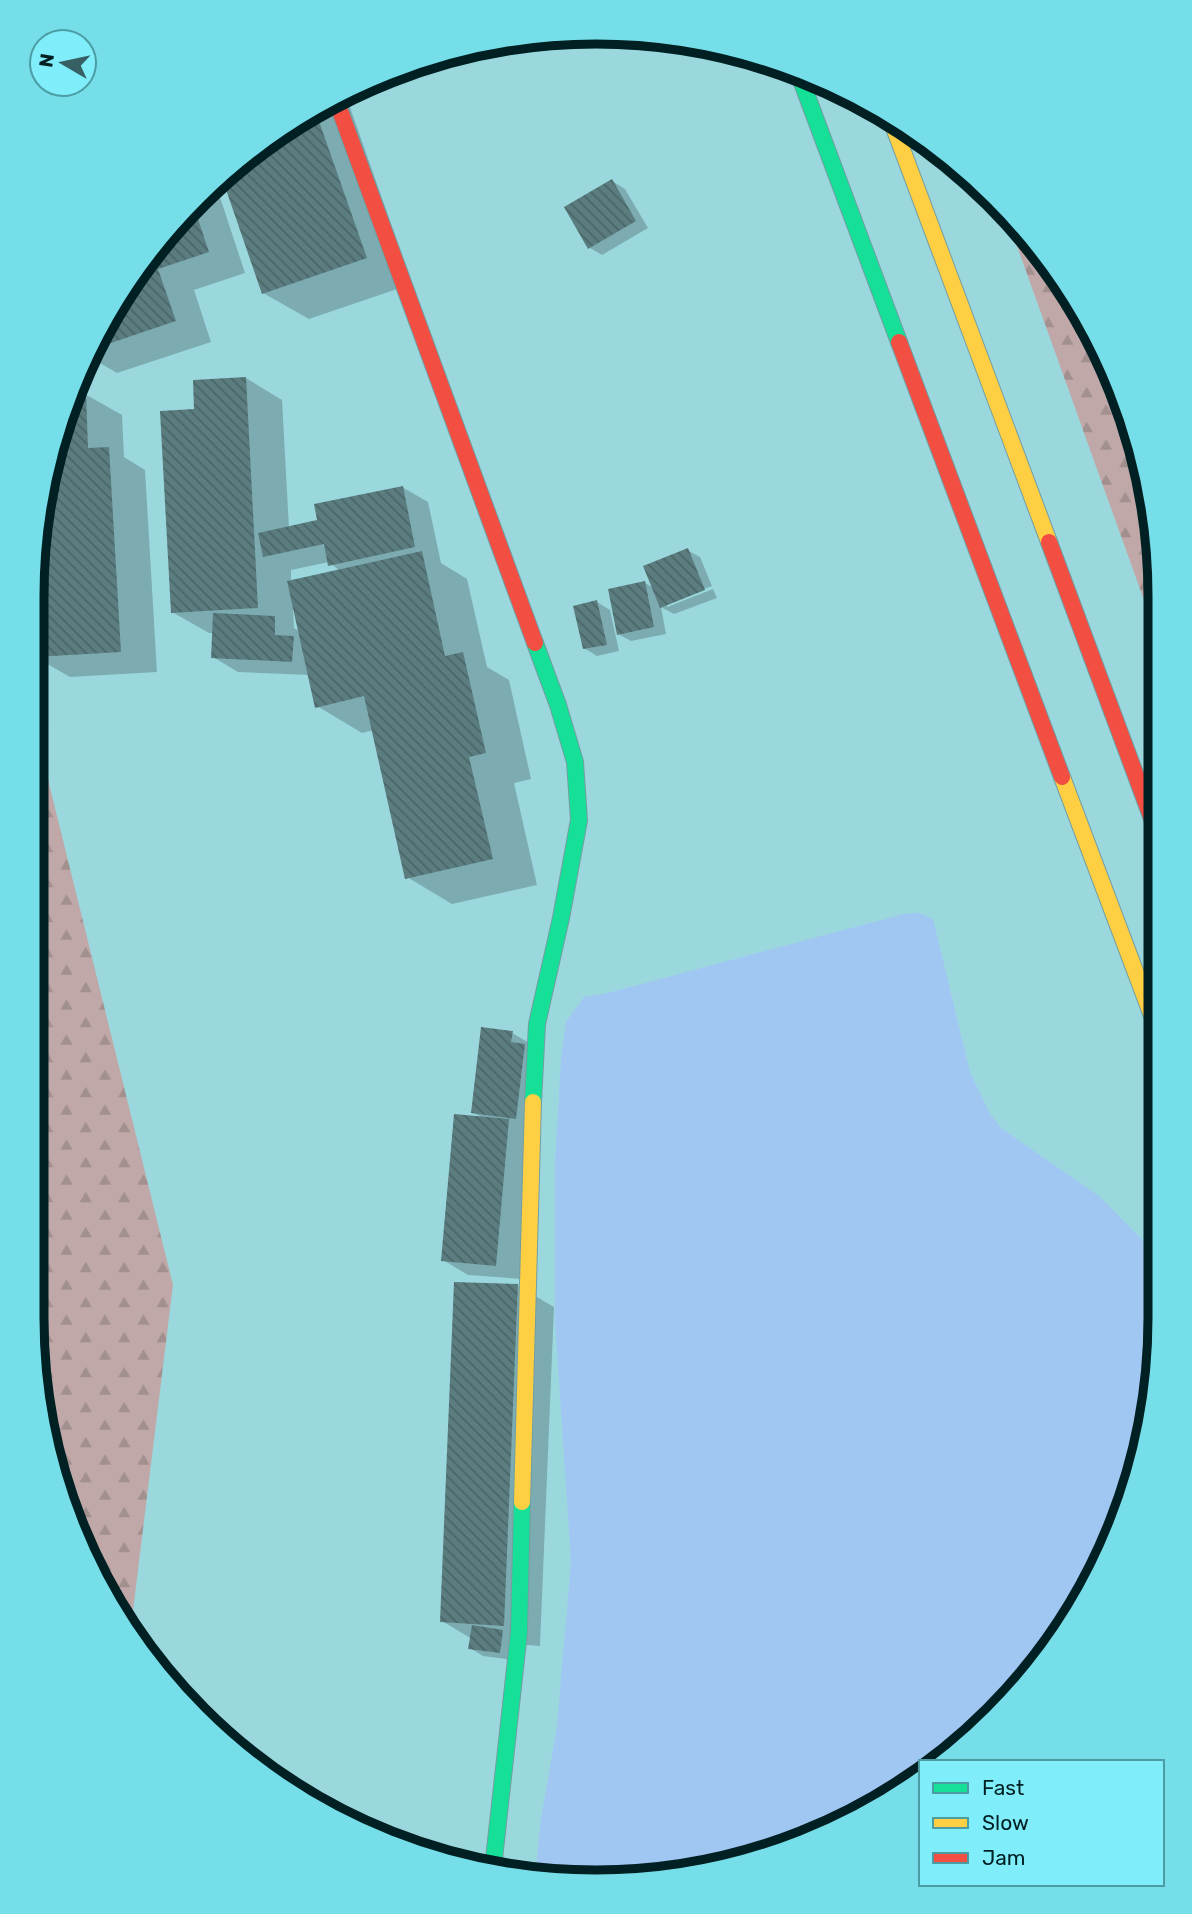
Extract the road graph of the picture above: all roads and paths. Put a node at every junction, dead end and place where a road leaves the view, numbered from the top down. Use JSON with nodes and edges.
{"nodes":[{"id":1,"x":803,"y":84,"type":"edge"},
{"id":2,"x":339,"y":108,"type":"edge"},
{"id":3,"x":896,"y":133,"type":"edge"},
{"id":4,"x":1148,"y":808,"type":"edge"},
{"id":5,"x":1148,"y":1005,"type":"edge"},
{"id":6,"x":493,"y":1861,"type":"edge"}],
"edges":[{"from":1,"to":5,"type":"street"},
{"from":2,"to":6,"type":"street"},
{"from":3,"to":4,"type":"street"}]}
